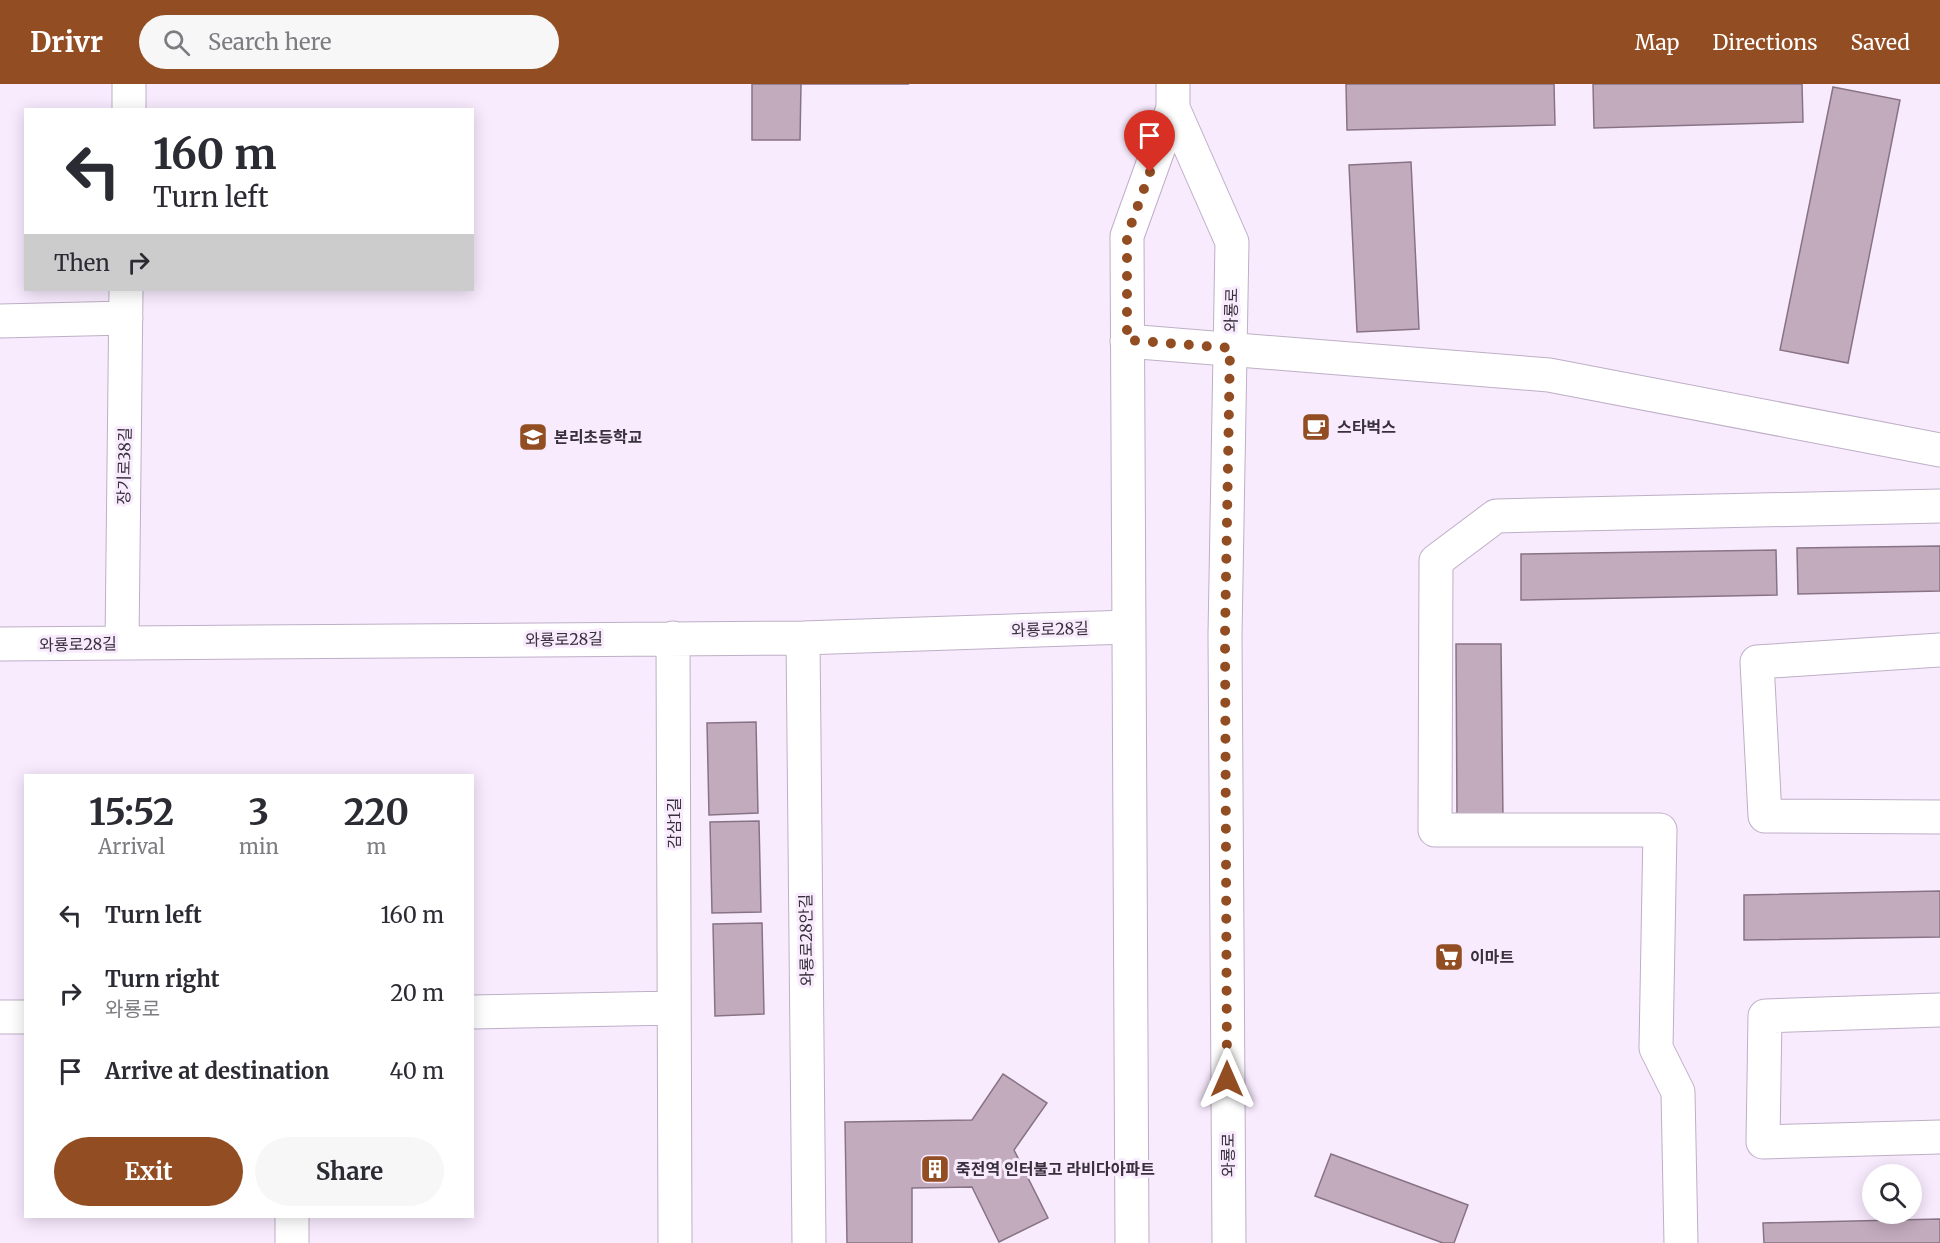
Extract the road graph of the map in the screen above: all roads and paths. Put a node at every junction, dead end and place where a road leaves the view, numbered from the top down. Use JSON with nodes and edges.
{"nodes":[{"id":1,"x":129,"y":84,"type":"edge"},
{"id":2,"x":1173,"y":96,"type":"edge"},
{"id":3,"x":129,"y":108,"type":"edge"},
{"id":4,"x":126,"y":304,"type":"edge"},
{"id":5,"x":0,"y":321,"type":"edge"},
{"id":6,"x":1127,"y":340,"type":"junction"},
{"id":7,"x":1230,"y":348,"type":"junction"},
{"id":8,"x":1940,"y":450,"type":"edge"},
{"id":9,"x":1940,"y":506,"type":"edge"},
{"id":10,"x":1128,"y":627,"type":"junction"},
{"id":11,"x":673,"y":638,"type":"junction"},
{"id":12,"x":803,"y":638,"type":"junction"},
{"id":13,"x":122,"y":643,"type":"junction"},
{"id":14,"x":0,"y":644,"type":"edge"},
{"id":15,"x":1940,"y":650,"type":"edge"},
{"id":16,"x":1940,"y":817,"type":"edge"},
{"id":17,"x":674,"y":1008,"type":"junction"},
{"id":18,"x":1940,"y":1010,"type":"edge"},
{"id":19,"x":474,"y":1012,"type":"edge"},
{"id":20,"x":0,"y":1017,"type":"edge"},
{"id":21,"x":24,"y":1017,"type":"edge"},
{"id":22,"x":1940,"y":1137,"type":"edge"},
{"id":23,"x":292,"y":1218,"type":"edge"},
{"id":24,"x":292,"y":1243,"type":"edge"},
{"id":25,"x":675,"y":1243,"type":"edge"},
{"id":26,"x":809,"y":1243,"type":"edge"},
{"id":27,"x":1132,"y":1243,"type":"edge"},
{"id":28,"x":1229,"y":1243,"type":"edge"},
{"id":29,"x":1681,"y":1243,"type":"edge"}],
"edges":[{"from":1,"to":3,"type":"street"},
{"from":2,"to":6,"type":"street","name":"와룡로"},
{"from":2,"to":7,"type":"street","name":"와룡로"},
{"from":4,"to":5,"type":"street"},
{"from":4,"to":13,"type":"street","name":"장기로38길"},
{"from":6,"to":7,"type":"street"},
{"from":6,"to":10,"type":"street","name":"와룡로"},
{"from":7,"to":8,"type":"street"},
{"from":7,"to":28,"type":"street","name":"와룡로"},
{"from":9,"to":29,"type":"street"},
{"from":10,"to":12,"type":"street","name":"와룡로28길"},
{"from":10,"to":27,"type":"street","name":"와룡로"},
{"from":11,"to":12,"type":"street","name":"와룡로28길"},
{"from":11,"to":13,"type":"street","name":"와룡로28길"},
{"from":11,"to":17,"type":"street","name":"감삼1길"},
{"from":12,"to":26,"type":"street","name":"와룡로28안길"},
{"from":13,"to":14,"type":"street","name":"와룡로28길"},
{"from":15,"to":16,"type":"street"},
{"from":17,"to":19,"type":"street"},
{"from":17,"to":25,"type":"street","name":"감삼1길"},
{"from":18,"to":22,"type":"street"},
{"from":20,"to":21,"type":"street"},
{"from":23,"to":24,"type":"street"}]}
